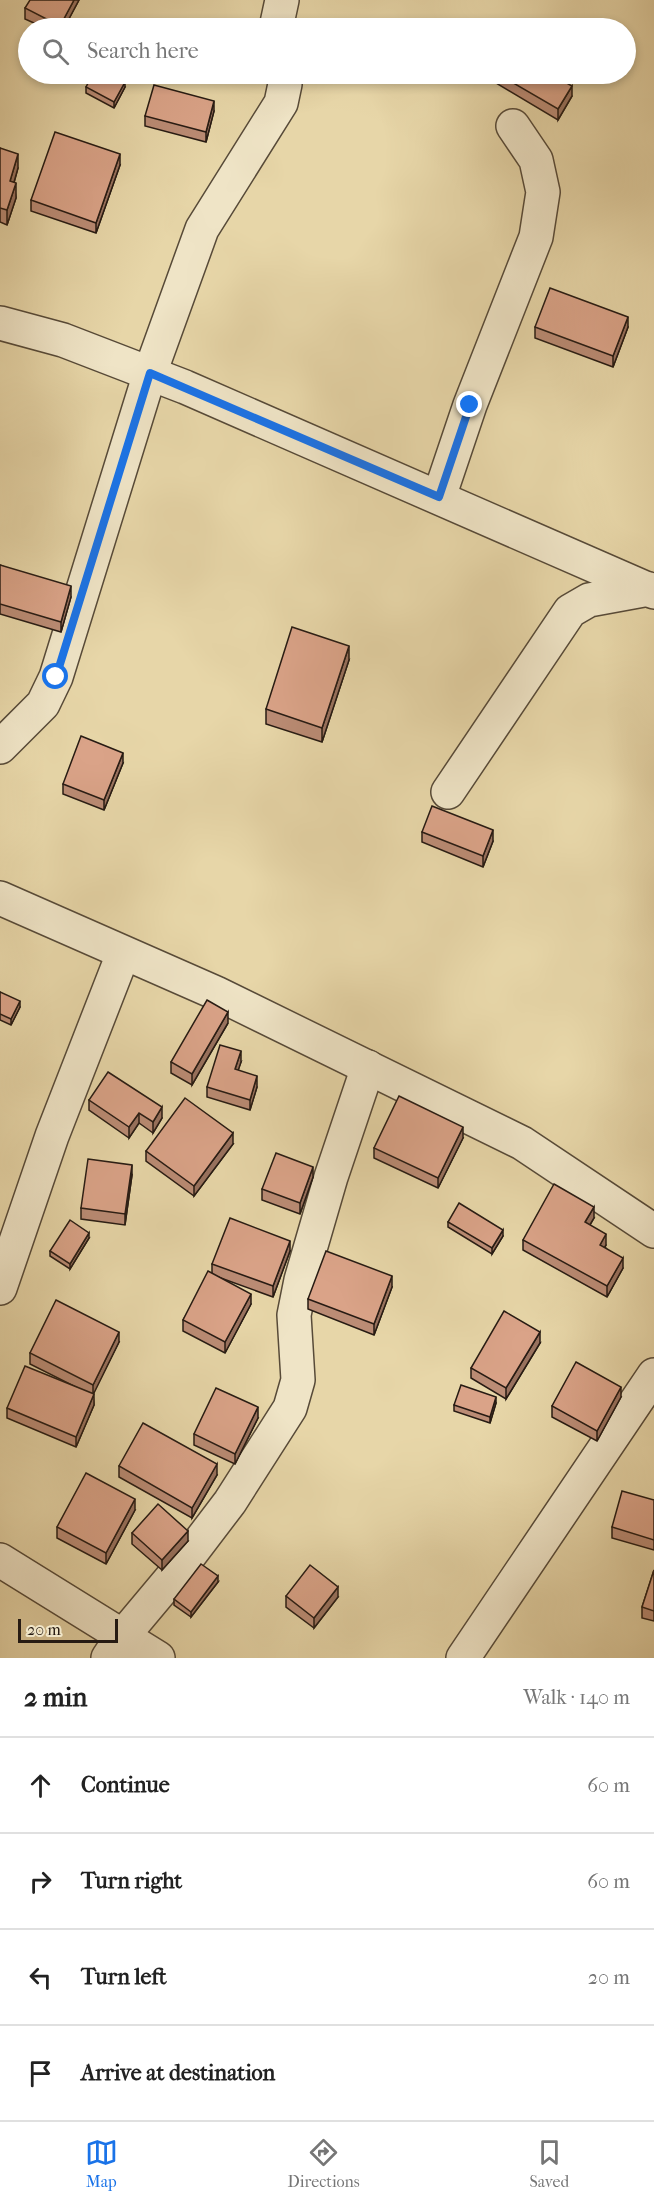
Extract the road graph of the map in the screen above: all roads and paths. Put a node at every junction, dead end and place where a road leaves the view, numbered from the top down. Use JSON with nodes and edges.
{"nodes":[{"id":1,"x":282,"y":0,"type":"edge"},
{"id":2,"x":278,"y":18,"type":"edge"},
{"id":3,"x":285,"y":84,"type":"edge"},
{"id":4,"x":513,"y":126,"type":"dead end"},
{"id":5,"x":0,"y":323,"type":"edge"},
{"id":6,"x":150,"y":373,"type":"junction"},
{"id":7,"x":439,"y":497,"type":"junction"},
{"id":8,"x":651,"y":590,"type":"edge"},
{"id":9,"x":0,"y":747,"type":"edge"},
{"id":10,"x":448,"y":792,"type":"dead end"},
{"id":11,"x":0,"y":898,"type":"edge"},
{"id":12,"x":123,"y":954,"type":"junction"},
{"id":13,"x":368,"y":1067,"type":"junction"},
{"id":14,"x":654,"y":1231,"type":"edge"},
{"id":15,"x":0,"y":1288,"type":"edge"},
{"id":16,"x":654,"y":1375,"type":"edge"},
{"id":17,"x":0,"y":1560,"type":"edge"},
{"id":18,"x":115,"y":1648,"type":"edge"},
{"id":19,"x":158,"y":1658,"type":"edge"},
{"id":20,"x":463,"y":1658,"type":"edge"}],
"edges":[{"from":1,"to":2,"type":"street"},
{"from":3,"to":6,"type":"street"},
{"from":4,"to":7,"type":"street"},
{"from":5,"to":6,"type":"street"},
{"from":6,"to":7,"type":"street"},
{"from":6,"to":9,"type":"street"},
{"from":7,"to":8,"type":"street"},
{"from":8,"to":10,"type":"street"},
{"from":11,"to":12,"type":"street"},
{"from":12,"to":13,"type":"street"},
{"from":12,"to":15,"type":"street"},
{"from":13,"to":14,"type":"street"},
{"from":13,"to":18,"type":"street"},
{"from":16,"to":20,"type":"street"},
{"from":17,"to":18,"type":"street"},
{"from":18,"to":19,"type":"street"}]}
